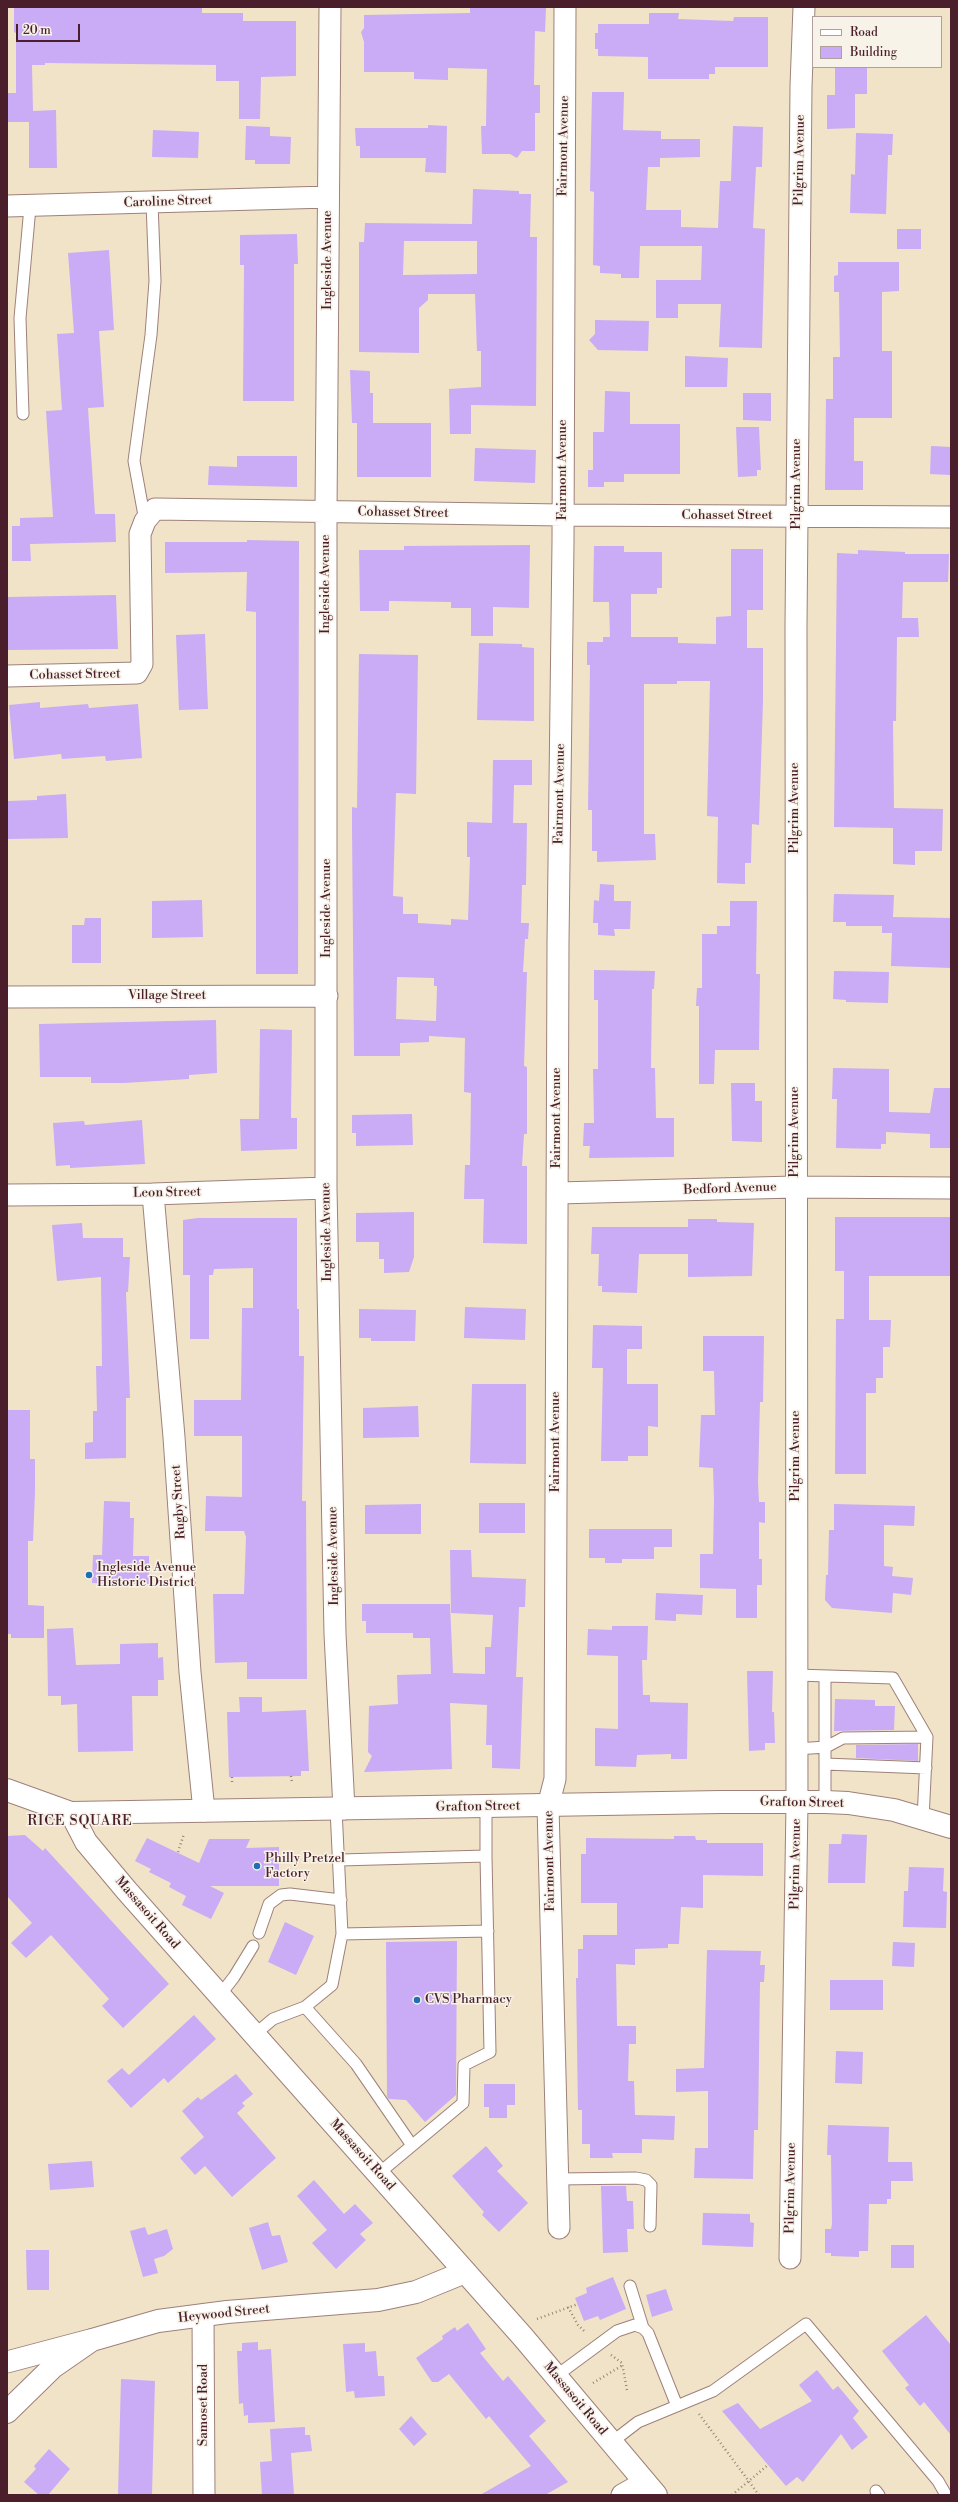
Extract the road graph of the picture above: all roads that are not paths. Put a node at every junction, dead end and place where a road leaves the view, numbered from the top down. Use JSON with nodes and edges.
{"nodes":[{"id":1,"x":330,"y":7,"type":"edge"},
{"id":2,"x":566,"y":7,"type":"edge"},
{"id":3,"x":804,"y":7,"type":"edge"},
{"id":4,"x":328,"y":197,"type":"junction"},
{"id":5,"x":152,"y":203,"type":"junction"},
{"id":6,"x":7,"y":206,"type":"edge"},
{"id":7,"x":30,"y":207,"type":"junction"},
{"id":8,"x":23,"y":414,"type":"dead end"},
{"id":9,"x":326,"y":512,"type":"junction"},
{"id":10,"x":563,"y":515,"type":"junction"},
{"id":11,"x":796,"y":516,"type":"junction"},
{"id":12,"x":951,"y":516,"type":"edge"},
{"id":13,"x":145,"y":521,"type":"junction"},
{"id":14,"x":7,"y":676,"type":"edge"},
{"id":15,"x":327,"y":996,"type":"junction"},
{"id":16,"x":7,"y":997,"type":"edge"},
{"id":17,"x":795,"y":1187,"type":"junction"},
{"id":18,"x":326,"y":1188,"type":"junction"},
{"id":19,"x":951,"y":1188,"type":"edge"},
{"id":20,"x":557,"y":1193,"type":"junction"},
{"id":21,"x":7,"y":1194,"type":"edge"},
{"id":22,"x":153,"y":1194,"type":"junction"},
{"id":23,"x":796,"y":1675,"type":"junction"},
{"id":24,"x":826,"y":1676,"type":"junction"},
{"id":25,"x":927,"y":1737,"type":"junction"},
{"id":26,"x":826,"y":1747,"type":"junction"},
{"id":27,"x":796,"y":1749,"type":"junction"},
{"id":28,"x":825,"y":1764,"type":"junction"},
{"id":29,"x":926,"y":1768,"type":"junction"},
{"id":30,"x":8,"y":1790,"type":"edge"},
{"id":31,"x":825,"y":1802,"type":"junction"},
{"id":32,"x":797,"y":1803,"type":"junction"},
{"id":33,"x":486,"y":1806,"type":"junction"},
{"id":34,"x":548,"y":1806,"type":"junction"},
{"id":35,"x":340,"y":1809,"type":"junction"},
{"id":36,"x":204,"y":1811,"type":"junction"},
{"id":37,"x":71,"y":1813,"type":"junction"},
{"id":38,"x":923,"y":1818,"type":"junction"},
{"id":39,"x":951,"y":1827,"type":"edge"},
{"id":40,"x":486,"y":1856,"type":"junction"},
{"id":41,"x":340,"y":1860,"type":"junction"},
{"id":42,"x":341,"y":1900,"type":"junction"},
{"id":43,"x":488,"y":1931,"type":"junction"},
{"id":44,"x":259,"y":1933,"type":"dead end"},
{"id":45,"x":342,"y":1934,"type":"junction"},
{"id":46,"x":253,"y":1946,"type":"dead end"},
{"id":47,"x":220,"y":1995,"type":"junction"},
{"id":48,"x":305,"y":2007,"type":"junction"},
{"id":49,"x":254,"y":2035,"type":"junction"},
{"id":50,"x":411,"y":2144,"type":"junction"},
{"id":51,"x":378,"y":2174,"type":"junction"},
{"id":52,"x":558,"y":2179,"type":"junction"},
{"id":53,"x":650,"y":2226,"type":"dead end"},
{"id":54,"x":559,"y":2228,"type":"dead end"},
{"id":55,"x":790,"y":2258,"type":"dead end"},
{"id":56,"x":465,"y":2272,"type":"junction"},
{"id":57,"x":630,"y":2286,"type":"dead end"},
{"id":58,"x":203,"y":2315,"type":"junction"},
{"id":59,"x":643,"y":2328,"type":"junction"},
{"id":60,"x":92,"y":2340,"type":"junction"},
{"id":61,"x":7,"y":2362,"type":"edge"},
{"id":62,"x":556,"y":2376,"type":"junction"},
{"id":63,"x":677,"y":2406,"type":"junction"},
{"id":64,"x":7,"y":2412,"type":"edge"},
{"id":65,"x":612,"y":2442,"type":"junction"},
{"id":66,"x":650,"y":2489,"type":"edge"},
{"id":67,"x":204,"y":2495,"type":"edge"},
{"id":68,"x":622,"y":2495,"type":"edge"},
{"id":69,"x":946,"y":2495,"type":"edge"}],
"edges":[{"from":1,"to":4,"type":"street","name":"Ingleside Avenue"},
{"from":2,"to":10,"type":"street","name":"Fairmont Avenue"},
{"from":3,"to":11,"type":"street","name":"Pilgrim Avenue"},
{"from":4,"to":5,"type":"street","name":"Caroline Street"},
{"from":4,"to":9,"type":"street","name":"Ingleside Avenue"},
{"from":5,"to":7,"type":"street","name":"Caroline Street"},
{"from":5,"to":13,"type":"lane"},
{"from":6,"to":7,"type":"street","name":"Caroline Street"},
{"from":7,"to":8,"type":"lane"},
{"from":9,"to":10,"type":"street","name":"Cohasset Street"},
{"from":9,"to":13,"type":"street","name":"Cohasset Street"},
{"from":9,"to":15,"type":"street","name":"Ingleside Avenue"},
{"from":10,"to":11,"type":"street","name":"Cohasset Street"},
{"from":10,"to":20,"type":"street","name":"Fairmont Avenue"},
{"from":11,"to":12,"type":"street","name":"Cohasset Street"},
{"from":11,"to":17,"type":"street","name":"Pilgrim Avenue"},
{"from":13,"to":14,"type":"street","name":"Cohasset Street"},
{"from":15,"to":16,"type":"street","name":"Village Street"},
{"from":15,"to":18,"type":"street","name":"Ingleside Avenue"},
{"from":17,"to":19,"type":"street","name":"Bedford Avenue"},
{"from":17,"to":20,"type":"street","name":"Bedford Avenue"},
{"from":17,"to":23,"type":"street","name":"Pilgrim Avenue"},
{"from":18,"to":22,"type":"street","name":"Leon Street"},
{"from":18,"to":35,"type":"street","name":"Ingleside Avenue"},
{"from":20,"to":34,"type":"street","name":"Fairmont Avenue"},
{"from":21,"to":22,"type":"street","name":"Leon Street"},
{"from":22,"to":36,"type":"street","name":"Rugby Street"},
{"from":23,"to":24,"type":"lane"},
{"from":23,"to":27,"type":"street","name":"Pilgrim Avenue"},
{"from":24,"to":25,"type":"lane"},
{"from":24,"to":26,"type":"lane"},
{"from":25,"to":26,"type":"lane"},
{"from":25,"to":29,"type":"lane"},
{"from":26,"to":27,"type":"lane"},
{"from":26,"to":28,"type":"lane"},
{"from":27,"to":32,"type":"street","name":"Pilgrim Avenue"},
{"from":28,"to":29,"type":"lane"},
{"from":28,"to":31,"type":"lane"},
{"from":29,"to":38,"type":"lane"},
{"from":30,"to":37,"type":"main road","name":"Grafton Street"},
{"from":31,"to":32,"type":"main road","name":"Grafton Street"},
{"from":31,"to":38,"type":"main road","name":"Grafton Street"},
{"from":32,"to":34,"type":"main road","name":"Grafton Street"},
{"from":32,"to":55,"type":"street","name":"Pilgrim Avenue"},
{"from":33,"to":34,"type":"main road","name":"Grafton Street"},
{"from":33,"to":35,"type":"main road","name":"Grafton Street"},
{"from":33,"to":40,"type":"lane"},
{"from":34,"to":52,"type":"street","name":"Fairmont Avenue"},
{"from":35,"to":36,"type":"main road","name":"Grafton Street"},
{"from":35,"to":41,"type":"lane"},
{"from":36,"to":37,"type":"main road","name":"Grafton Street"},
{"from":37,"to":47,"type":"main road","name":"Massasoit Road"},
{"from":38,"to":39,"type":"main road","name":"Grafton Street"},
{"from":40,"to":41,"type":"lane"},
{"from":40,"to":43,"type":"lane"},
{"from":41,"to":42,"type":"lane"},
{"from":42,"to":44,"type":"lane"},
{"from":42,"to":45,"type":"lane"},
{"from":43,"to":45,"type":"lane"},
{"from":43,"to":50,"type":"lane"},
{"from":45,"to":48,"type":"lane"},
{"from":46,"to":47,"type":"lane"},
{"from":47,"to":49,"type":"main road","name":"Massasoit Road"},
{"from":48,"to":49,"type":"lane"},
{"from":48,"to":50,"type":"lane"},
{"from":49,"to":51,"type":"main road","name":"Massasoit Road"},
{"from":50,"to":51,"type":"lane"},
{"from":51,"to":56,"type":"main road","name":"Massasoit Road"},
{"from":52,"to":53,"type":"lane"},
{"from":52,"to":54,"type":"street","name":"Fairmont Avenue"},
{"from":56,"to":58,"type":"main road","name":"Heywood Street"},
{"from":56,"to":62,"type":"main road","name":"Massasoit Road"},
{"from":57,"to":59,"type":"lane"},
{"from":58,"to":60,"type":"main road","name":"Heywood Street"},
{"from":58,"to":67,"type":"street","name":"Samoset Road"},
{"from":59,"to":62,"type":"lane"},
{"from":59,"to":63,"type":"lane"},
{"from":60,"to":61,"type":"street"},
{"from":60,"to":64,"type":"main road","name":"Heywood Street"},
{"from":62,"to":65,"type":"main road","name":"Massasoit Road"},
{"from":63,"to":65,"type":"lane"},
{"from":63,"to":69,"type":"lane"},
{"from":65,"to":66,"type":"main road","name":"Massasoit Road"},
{"from":66,"to":68,"type":"street"}]}
